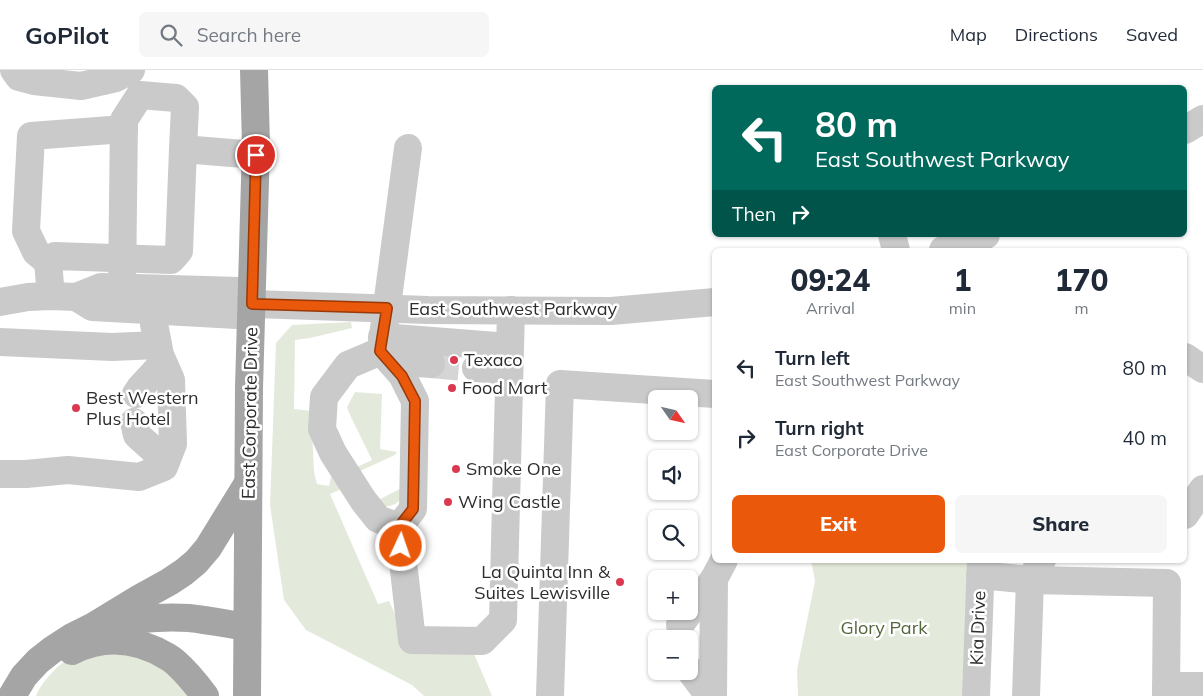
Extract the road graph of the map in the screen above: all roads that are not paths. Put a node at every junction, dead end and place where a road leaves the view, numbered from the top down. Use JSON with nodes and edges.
{"nodes":[{"id":1,"x":14,"y":70,"type":"edge"},
{"id":2,"x":131,"y":70,"type":"edge"},
{"id":3,"x":254,"y":70,"type":"edge"},
{"id":4,"x":1203,"y":119,"type":"edge"},
{"id":5,"x":124,"y":129,"type":"junction"},
{"id":6,"x":1187,"y":129,"type":"edge"},
{"id":7,"x":408,"y":148,"type":"dead end"},
{"id":8,"x":183,"y":149,"type":"junction"},
{"id":9,"x":256,"y":155,"type":"junction"},
{"id":10,"x":977,"y":242,"type":"edge"},
{"id":11,"x":952,"y":248,"type":"edge"},
{"id":12,"x":122,"y":259,"type":"junction"},
{"id":13,"x":48,"y":262,"type":"junction"},
{"id":14,"x":122,"y":288,"type":"junction"},
{"id":15,"x":63,"y":297,"type":"junction"},
{"id":16,"x":0,"y":302,"type":"edge"},
{"id":17,"x":712,"y":302,"type":"edge"},
{"id":18,"x":252,"y":304,"type":"junction"},
{"id":19,"x":387,"y":308,"type":"junction"},
{"id":20,"x":154,"y":310,"type":"junction"},
{"id":21,"x":511,"y":310,"type":"junction"},
{"id":22,"x":0,"y":342,"type":"edge"},
{"id":23,"x":383,"y":350,"type":"junction"},
{"id":24,"x":161,"y":354,"type":"junction"},
{"id":25,"x":1187,"y":358,"type":"edge"},
{"id":26,"x":431,"y":359,"type":"tunnel mouth"},
{"id":27,"x":509,"y":359,"type":"junction"},
{"id":28,"x":476,"y":362,"type":"tunnel mouth"},
{"id":29,"x":1203,"y":369,"type":"edge"},
{"id":30,"x":136,"y":394,"type":"dead end"},
{"id":31,"x":712,"y":394,"type":"edge"},
{"id":32,"x":134,"y":422,"type":"dead end"},
{"id":33,"x":166,"y":461,"type":"junction"},
{"id":34,"x":0,"y":474,"type":"edge"},
{"id":35,"x":248,"y":483,"type":"junction"},
{"id":36,"x":1203,"y":489,"type":"edge"},
{"id":37,"x":1187,"y":512,"type":"edge"},
{"id":38,"x":399,"y":527,"type":"junction"},
{"id":39,"x":980,"y":567,"type":"edge"},
{"id":40,"x":719,"y":569,"type":"edge"},
{"id":41,"x":1036,"y":570,"type":"edge"},
{"id":42,"x":680,"y":625,"type":"dead end"},
{"id":43,"x":94,"y":626,"type":"junction"},
{"id":44,"x":247,"y":627,"type":"junction"},
{"id":45,"x":698,"y":680,"type":"edge"},
{"id":46,"x":1203,"y":686,"type":"edge"},
{"id":47,"x":1166,"y":691,"type":"edge"},
{"id":48,"x":12,"y":696,"type":"edge"},
{"id":49,"x":27,"y":696,"type":"edge"},
{"id":50,"x":205,"y":696,"type":"edge"},
{"id":51,"x":247,"y":696,"type":"edge"},
{"id":52,"x":550,"y":696,"type":"edge"},
{"id":53,"x":711,"y":696,"type":"edge"},
{"id":54,"x":976,"y":696,"type":"edge"},
{"id":55,"x":1026,"y":696,"type":"edge"}],
"edges":[{"from":1,"to":2,"type":"street"},
{"from":3,"to":9,"type":"main road","name":"East Corporate Drive"},
{"from":4,"to":6,"type":"street"},
{"from":5,"to":8,"type":"street"},
{"from":5,"to":12,"type":"street"},
{"from":5,"to":13,"type":"street"},
{"from":7,"to":19,"type":"street"},
{"from":8,"to":9,"type":"street"},
{"from":8,"to":12,"type":"street"},
{"from":9,"to":18,"type":"main road","name":"East Corporate Drive"},
{"from":10,"to":11,"type":"street"},
{"from":12,"to":13,"type":"street"},
{"from":12,"to":14,"type":"street"},
{"from":13,"to":15,"type":"street"},
{"from":14,"to":15,"type":"street"},
{"from":14,"to":18,"type":"street"},
{"from":15,"to":16,"type":"street"},
{"from":15,"to":20,"type":"street"},
{"from":17,"to":21,"type":"street","name":"East Southwest Parkway"},
{"from":18,"to":19,"type":"street","name":"East Southwest Parkway"},
{"from":18,"to":20,"type":"street"},
{"from":18,"to":35,"type":"main road","name":"East Corporate Drive"},
{"from":19,"to":21,"type":"street","name":"East Southwest Parkway"},
{"from":19,"to":23,"type":"street"},
{"from":20,"to":24,"type":"street"},
{"from":21,"to":27,"type":"street"},
{"from":22,"to":24,"type":"street"},
{"from":23,"to":26,"type":"street"},
{"from":23,"to":27,"type":"street"},
{"from":23,"to":38,"type":"street"},
{"from":23,"to":38,"type":"street"},
{"from":24,"to":30,"type":"street"},
{"from":24,"to":33,"type":"street"},
{"from":25,"to":29,"type":"street"},
{"from":27,"to":28,"type":"street"},
{"from":27,"to":38,"type":"street"},
{"from":31,"to":52,"type":"street"},
{"from":32,"to":33,"type":"street"},
{"from":33,"to":34,"type":"street"},
{"from":35,"to":43,"type":"main road"},
{"from":35,"to":44,"type":"main road","name":"East Corporate Drive"},
{"from":36,"to":37,"type":"street"},
{"from":39,"to":41,"type":"street"},
{"from":39,"to":54,"type":"street","name":"Kia Drive"},
{"from":40,"to":42,"type":"street"},
{"from":40,"to":53,"type":"street"},
{"from":41,"to":47,"type":"street"},
{"from":41,"to":55,"type":"street"},
{"from":43,"to":44,"type":"main road"},
{"from":43,"to":48,"type":"main road"},
{"from":44,"to":51,"type":"main road","name":"East Corporate Drive"},
{"from":45,"to":53,"type":"street"},
{"from":46,"to":47,"type":"street"},
{"from":49,"to":50,"type":"main road"}]}
